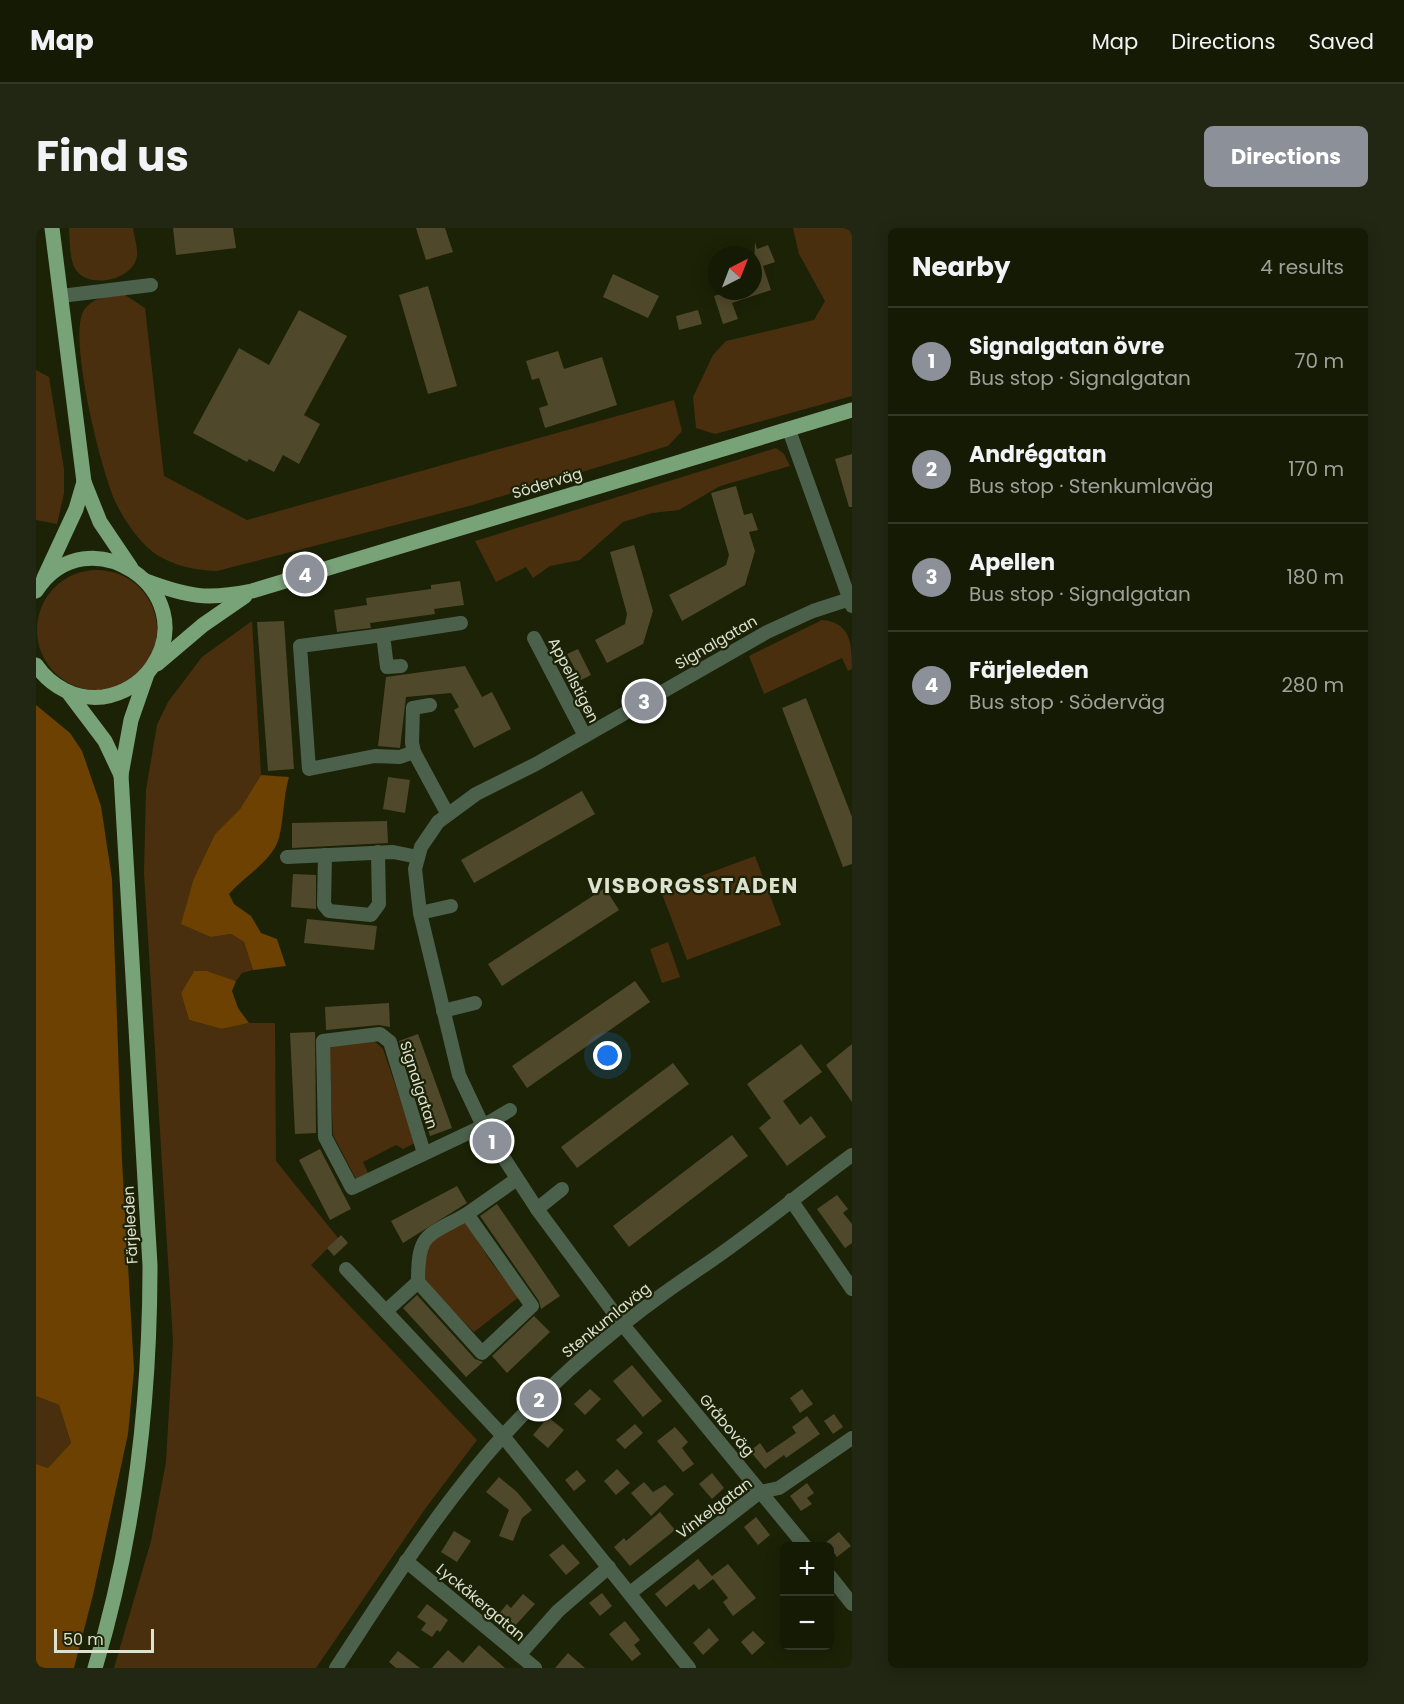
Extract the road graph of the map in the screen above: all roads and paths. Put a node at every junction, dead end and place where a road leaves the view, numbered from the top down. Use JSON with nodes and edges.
{"nodes":[{"id":1,"x":52,"y":228,"type":"edge"},
{"id":2,"x":151,"y":285,"type":"dead end"},
{"id":3,"x":61,"y":296,"type":"junction"},
{"id":4,"x":852,"y":410,"type":"edge"},
{"id":5,"x":789,"y":430,"type":"junction"},
{"id":6,"x":84,"y":482,"type":"junction"},
{"id":7,"x":131,"y":568,"type":"junction"},
{"id":8,"x":146,"y":581,"type":"junction"},
{"id":9,"x":38,"y":587,"type":"edge"},
{"id":10,"x":252,"y":591,"type":"junction"},
{"id":11,"x":851,"y":603,"type":"edge"},
{"id":12,"x":461,"y":623,"type":"dead end"},
{"id":13,"x":383,"y":636,"type":"junction"},
{"id":14,"x":534,"y":638,"type":"dead end"},
{"id":15,"x":36,"y":665,"type":"edge"},
{"id":16,"x":401,"y":666,"type":"dead end"},
{"id":17,"x":149,"y":672,"type":"junction"},
{"id":18,"x":36,"y":680,"type":"edge"},
{"id":19,"x":52,"y":682,"type":"junction"},
{"id":20,"x":67,"y":691,"type":"junction"},
{"id":21,"x":430,"y":705,"type":"dead end"},
{"id":22,"x":585,"y":736,"type":"junction"},
{"id":23,"x":414,"y":752,"type":"junction"},
{"id":24,"x":121,"y":775,"type":"junction"},
{"id":25,"x":447,"y":813,"type":"junction"},
{"id":26,"x":378,"y":852,"type":"junction"},
{"id":27,"x":325,"y":855,"type":"junction"},
{"id":28,"x":287,"y":856,"type":"dead end"},
{"id":29,"x":418,"y":858,"type":"junction"},
{"id":30,"x":451,"y":906,"type":"dead end"},
{"id":31,"x":420,"y":913,"type":"junction"},
{"id":32,"x":475,"y":1003,"type":"dead end"},
{"id":33,"x":442,"y":1011,"type":"junction"},
{"id":34,"x":510,"y":1110,"type":"dead end"},
{"id":35,"x":483,"y":1126,"type":"junction"},
{"id":36,"x":424,"y":1153,"type":"junction"},
{"id":37,"x":852,"y":1155,"type":"edge"},
{"id":38,"x":517,"y":1179,"type":"junction"},
{"id":39,"x":562,"y":1189,"type":"dead end"},
{"id":40,"x":791,"y":1200,"type":"junction"},
{"id":41,"x":537,"y":1209,"type":"junction"},
{"id":42,"x":467,"y":1214,"type":"junction"},
{"id":43,"x":346,"y":1269,"type":"dead end"},
{"id":44,"x":418,"y":1282,"type":"junction"},
{"id":45,"x":852,"y":1289,"type":"edge"},
{"id":46,"x":386,"y":1311,"type":"junction"},
{"id":47,"x":623,"y":1325,"type":"junction"},
{"id":48,"x":502,"y":1436,"type":"junction"},
{"id":49,"x":852,"y":1438,"type":"edge"},
{"id":50,"x":760,"y":1492,"type":"junction"},
{"id":51,"x":802,"y":1542,"type":"edge"},
{"id":52,"x":406,"y":1561,"type":"junction"},
{"id":53,"x":609,"y":1567,"type":"junction"},
{"id":54,"x":834,"y":1581,"type":"edge"},
{"id":55,"x":630,"y":1593,"type":"junction"},
{"id":56,"x":852,"y":1604,"type":"edge"},
{"id":57,"x":519,"y":1655,"type":"junction"},
{"id":58,"x":95,"y":1668,"type":"edge"},
{"id":59,"x":336,"y":1668,"type":"edge"},
{"id":60,"x":535,"y":1668,"type":"edge"},
{"id":61,"x":689,"y":1668,"type":"edge"}],
"edges":[{"from":1,"to":3,"type":"main road"},
{"from":2,"to":3,"type":"street"},
{"from":3,"to":6,"type":"main road"},
{"from":4,"to":5,"type":"main road","name":"Söderväg"},
{"from":5,"to":10,"type":"main road","name":"Söderväg"},
{"from":5,"to":11,"type":"street"},
{"from":6,"to":7,"type":"main road"},
{"from":6,"to":9,"type":"main road"},
{"from":7,"to":8,"type":"main road"},
{"from":7,"to":9,"type":"main road"},
{"from":8,"to":10,"type":"main road","name":"Söderväg"},
{"from":8,"to":17,"type":"main road","name":"Färjeleden"},
{"from":10,"to":17,"type":"main road","name":"Söderväg"},
{"from":11,"to":22,"type":"street","name":"Signalgatan"},
{"from":12,"to":13,"type":"street"},
{"from":13,"to":16,"type":"street"},
{"from":13,"to":23,"type":"street"},
{"from":14,"to":22,"type":"street","name":"Appellstigen"},
{"from":15,"to":19,"type":"main road"},
{"from":17,"to":20,"type":"main road","name":"Söderväg"},
{"from":17,"to":24,"type":"main road","name":"Färjeleden"},
{"from":18,"to":19,"type":"main road"},
{"from":19,"to":20,"type":"main road"},
{"from":20,"to":24,"type":"main road","name":"Färjeleden"},
{"from":21,"to":23,"type":"street"},
{"from":22,"to":25,"type":"street","name":"Signalgatan"},
{"from":23,"to":25,"type":"street"},
{"from":24,"to":58,"type":"main road","name":"Färjeleden"},
{"from":25,"to":29,"type":"street","name":"Signalgatan"},
{"from":26,"to":27,"type":"street"},
{"from":26,"to":27,"type":"street"},
{"from":26,"to":29,"type":"street"},
{"from":27,"to":28,"type":"street"},
{"from":29,"to":31,"type":"street","name":"Signalgatan"},
{"from":30,"to":31,"type":"street"},
{"from":31,"to":33,"type":"street","name":"Signalgatan"},
{"from":32,"to":33,"type":"street"},
{"from":33,"to":35,"type":"street","name":"Signalgatan"},
{"from":34,"to":35,"type":"street","name":"Signalgatan"},
{"from":35,"to":36,"type":"street","name":"Signalgatan"},
{"from":35,"to":38,"type":"street","name":"Signalgatan"},
{"from":36,"to":36,"type":"street","name":"Signalgatan"},
{"from":37,"to":40,"type":"street","name":"Stenkumlaväg"},
{"from":38,"to":41,"type":"street","name":"Signalgatan"},
{"from":38,"to":42,"type":"street"},
{"from":39,"to":41,"type":"street"},
{"from":40,"to":45,"type":"street"},
{"from":40,"to":47,"type":"street","name":"Stenkumlaväg"},
{"from":41,"to":47,"type":"street","name":"Signalgatan"},
{"from":42,"to":44,"type":"street"},
{"from":42,"to":44,"type":"street"},
{"from":43,"to":46,"type":"street"},
{"from":44,"to":46,"type":"street"},
{"from":46,"to":48,"type":"street"},
{"from":47,"to":48,"type":"street","name":"Stenkumlaväg"},
{"from":47,"to":50,"type":"street","name":"Gråboväg"},
{"from":48,"to":52,"type":"street","name":"Stenkumlaväg"},
{"from":48,"to":53,"type":"street"},
{"from":49,"to":50,"type":"street","name":"Vinkelgatan"},
{"from":50,"to":51,"type":"street","name":"Gråboväg"},
{"from":50,"to":55,"type":"street","name":"Vinkelgatan"},
{"from":52,"to":57,"type":"street","name":"Lyckåkergatan"},
{"from":52,"to":59,"type":"street","name":"Stenkumlaväg"},
{"from":53,"to":55,"type":"street"},
{"from":53,"to":57,"type":"street"},
{"from":54,"to":56,"type":"street"},
{"from":55,"to":61,"type":"street"},
{"from":57,"to":60,"type":"street","name":"Lyckåkergatan"}]}
